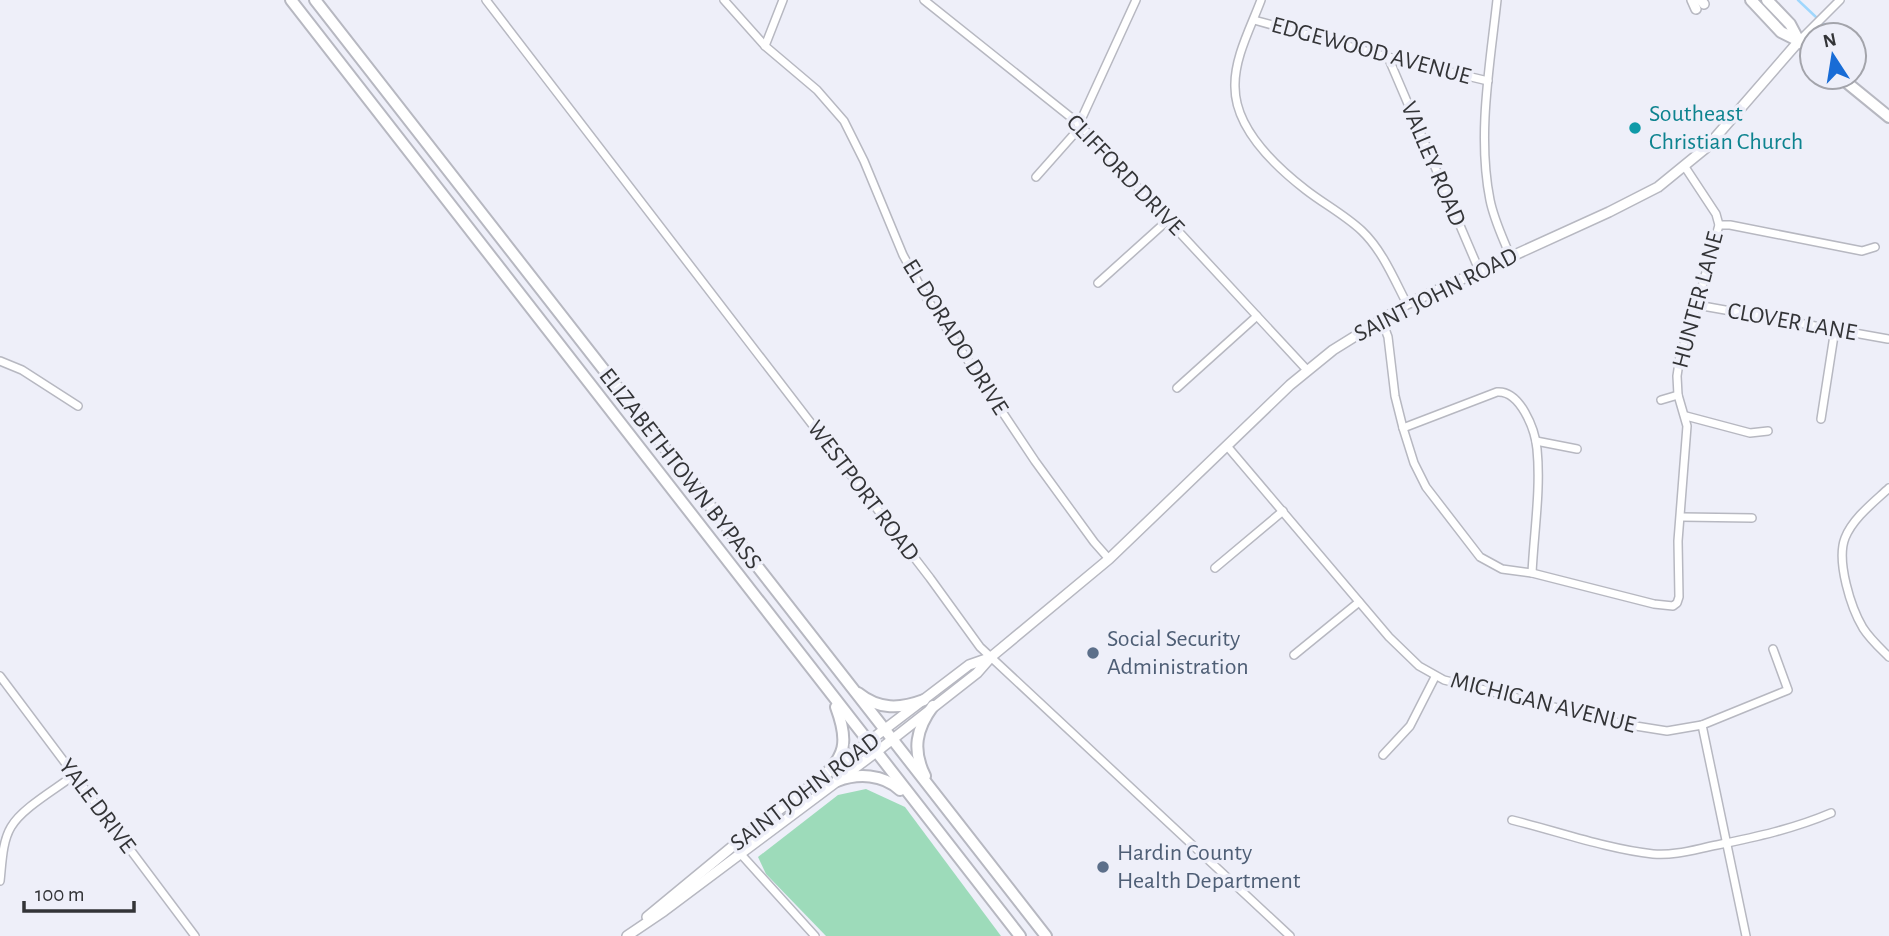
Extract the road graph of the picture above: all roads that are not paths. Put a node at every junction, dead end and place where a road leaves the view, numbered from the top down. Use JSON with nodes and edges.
{"nodes":[{"id":1,"x":289,"y":0,"type":"edge"},
{"id":2,"x":486,"y":0,"type":"edge"},
{"id":3,"x":723,"y":0,"type":"edge"},
{"id":4,"x":783,"y":0,"type":"edge"},
{"id":5,"x":924,"y":0,"type":"edge"},
{"id":6,"x":1136,"y":0,"type":"edge"},
{"id":7,"x":1261,"y":0,"type":"edge"},
{"id":8,"x":1497,"y":0,"type":"edge"},
{"id":9,"x":1751,"y":0,"type":"edge"},
{"id":10,"x":1767,"y":0,"type":"edge"},
{"id":11,"x":1840,"y":0,"type":"edge"},
{"id":12,"x":318,"y":2,"type":"edge"},
{"id":13,"x":1254,"y":20,"type":"junction"},
{"id":14,"x":1818,"y":21,"type":"edge"},
{"id":15,"x":1798,"y":38,"type":"edge"},
{"id":16,"x":1798,"y":40,"type":"edge"},
{"id":17,"x":1798,"y":43,"type":"edge"},
{"id":18,"x":765,"y":46,"type":"junction"},
{"id":19,"x":1388,"y":57,"type":"junction"},
{"id":20,"x":1488,"y":82,"type":"junction"},
{"id":21,"x":1857,"y":91,"type":"edge"},
{"id":22,"x":1889,"y":117,"type":"edge"},
{"id":23,"x":1078,"y":123,"type":"junction"},
{"id":24,"x":1685,"y":167,"type":"junction"},
{"id":25,"x":1036,"y":177,"type":"dead end"},
{"id":26,"x":1168,"y":220,"type":"junction"},
{"id":27,"x":1719,"y":225,"type":"junction"},
{"id":28,"x":1875,"y":247,"type":"dead end"},
{"id":29,"x":1510,"y":256,"type":"junction"},
{"id":30,"x":1479,"y":270,"type":"junction"},
{"id":31,"x":1098,"y":283,"type":"dead end"},
{"id":32,"x":1407,"y":304,"type":"junction"},
{"id":33,"x":1697,"y":305,"type":"junction"},
{"id":34,"x":1257,"y":316,"type":"junction"},
{"id":35,"x":1381,"y":318,"type":"junction"},
{"id":36,"x":1835,"y":329,"type":"junction"},
{"id":37,"x":1888,"y":339,"type":"edge"},
{"id":38,"x":0,"y":361,"type":"edge"},
{"id":39,"x":1307,"y":370,"type":"junction"},
{"id":40,"x":1177,"y":388,"type":"dead end"},
{"id":41,"x":1678,"y":395,"type":"junction"},
{"id":42,"x":1661,"y":400,"type":"dead end"},
{"id":43,"x":78,"y":407,"type":"dead end"},
{"id":44,"x":1686,"y":416,"type":"junction"},
{"id":45,"x":1821,"y":419,"type":"dead end"},
{"id":46,"x":1403,"y":428,"type":"junction"},
{"id":47,"x":1768,"y":431,"type":"dead end"},
{"id":48,"x":1536,"y":441,"type":"junction"},
{"id":49,"x":1227,"y":446,"type":"junction"},
{"id":50,"x":1577,"y":449,"type":"dead end"},
{"id":51,"x":1889,"y":488,"type":"edge"},
{"id":52,"x":1283,"y":511,"type":"junction"},
{"id":53,"x":1682,"y":517,"type":"junction"},
{"id":54,"x":1752,"y":518,"type":"dead end"},
{"id":55,"x":1109,"y":559,"type":"junction"},
{"id":56,"x":1215,"y":568,"type":"dead end"},
{"id":57,"x":1532,"y":573,"type":"junction"},
{"id":58,"x":1359,"y":602,"type":"junction"},
{"id":59,"x":1773,"y":649,"type":"dead end"},
{"id":60,"x":1294,"y":655,"type":"dead end"},
{"id":61,"x":991,"y":657,"type":"junction"},
{"id":62,"x":1889,"y":657,"type":"edge"},
{"id":63,"x":0,"y":676,"type":"edge"},
{"id":64,"x":1435,"y":677,"type":"junction"},
{"id":65,"x":844,"y":680,"type":"junction"},
{"id":66,"x":828,"y":692,"type":"junction"},
{"id":67,"x":929,"y":703,"type":"junction"},
{"id":68,"x":1702,"y":725,"type":"junction"},
{"id":69,"x":888,"y":735,"type":"junction"},
{"id":70,"x":872,"y":748,"type":"junction"},
{"id":71,"x":1383,"y":755,"type":"dead end"},
{"id":72,"x":74,"y":775,"type":"junction"},
{"id":73,"x":819,"y":781,"type":"junction"},
{"id":74,"x":837,"y":781,"type":"junction"},
{"id":75,"x":940,"y":803,"type":"junction"},
{"id":76,"x":1830,"y":813,"type":"dead end"},
{"id":77,"x":925,"y":815,"type":"junction"},
{"id":78,"x":1512,"y":820,"type":"dead end"},
{"id":79,"x":1728,"y":843,"type":"junction"},
{"id":80,"x":737,"y":850,"type":"junction"},
{"id":81,"x":0,"y":881,"type":"edge"},
{"id":82,"x":195,"y":936,"type":"edge"},
{"id":83,"x":626,"y":936,"type":"edge"},
{"id":84,"x":815,"y":936,"type":"edge"},
{"id":85,"x":1020,"y":936,"type":"edge"},
{"id":86,"x":1046,"y":936,"type":"edge"},
{"id":87,"x":1290,"y":936,"type":"edge"},
{"id":88,"x":1746,"y":936,"type":"edge"}],
"edges":[{"from":1,"to":66,"type":"main road","name":"ELIZABETHTOWN BYPASS"},
{"from":2,"to":61,"type":"street","name":"WESTPORT ROAD"},
{"from":3,"to":18,"type":"street","name":"EL DORADO DRIVE"},
{"from":4,"to":18,"type":"street"},
{"from":5,"to":23,"type":"street","name":"CLIFFORD DRIVE"},
{"from":6,"to":23,"type":"street"},
{"from":7,"to":13,"type":"street"},
{"from":8,"to":20,"type":"street"},
{"from":9,"to":16,"type":"main road"},
{"from":10,"to":15,"type":"main road"},
{"from":11,"to":14,"type":"street"},
{"from":12,"to":65,"type":"main road","name":"ELIZABETHTOWN BYPASS"},
{"from":13,"to":19,"type":"street","name":"EDGEWOOD AVENUE"},
{"from":13,"to":32,"type":"street"},
{"from":17,"to":24,"type":"street","name":"SAINT JOHN ROAD"},
{"from":18,"to":55,"type":"street","name":"EL DORADO DRIVE"},
{"from":19,"to":20,"type":"street","name":"EDGEWOOD AVENUE"},
{"from":19,"to":30,"type":"street","name":"VALLEY ROAD"},
{"from":20,"to":29,"type":"street"},
{"from":21,"to":22,"type":"main road"},
{"from":23,"to":25,"type":"street"},
{"from":23,"to":26,"type":"street","name":"CLIFFORD DRIVE"},
{"from":24,"to":27,"type":"street","name":"HUNTER LANE"},
{"from":24,"to":29,"type":"street","name":"SAINT JOHN ROAD"},
{"from":26,"to":31,"type":"street"},
{"from":26,"to":34,"type":"street","name":"CLIFFORD DRIVE"},
{"from":27,"to":28,"type":"street"},
{"from":27,"to":33,"type":"street","name":"HUNTER LANE"},
{"from":29,"to":30,"type":"street","name":"SAINT JOHN ROAD"},
{"from":30,"to":32,"type":"street","name":"SAINT JOHN ROAD"},
{"from":32,"to":35,"type":"street","name":"SAINT JOHN ROAD"},
{"from":33,"to":36,"type":"street","name":"CLOVER LANE"},
{"from":33,"to":41,"type":"street","name":"HUNTER LANE"},
{"from":34,"to":39,"type":"street","name":"CLIFFORD DRIVE"},
{"from":34,"to":40,"type":"street"},
{"from":35,"to":39,"type":"street","name":"SAINT JOHN ROAD"},
{"from":35,"to":46,"type":"street"},
{"from":36,"to":37,"type":"street","name":"CLOVER LANE"},
{"from":36,"to":45,"type":"street"},
{"from":38,"to":43,"type":"street"},
{"from":39,"to":49,"type":"street","name":"SAINT JOHN ROAD"},
{"from":41,"to":42,"type":"street"},
{"from":41,"to":44,"type":"street","name":"HUNTER LANE"},
{"from":44,"to":47,"type":"street"},
{"from":44,"to":53,"type":"street","name":"HUNTER LANE"},
{"from":46,"to":48,"type":"street"},
{"from":46,"to":57,"type":"street"},
{"from":48,"to":50,"type":"street"},
{"from":48,"to":57,"type":"street"},
{"from":49,"to":52,"type":"street","name":"MICHIGAN AVENUE"},
{"from":49,"to":55,"type":"street","name":"SAINT JOHN ROAD"},
{"from":51,"to":62,"type":"street"},
{"from":52,"to":56,"type":"street"},
{"from":52,"to":58,"type":"street","name":"MICHIGAN AVENUE"},
{"from":53,"to":54,"type":"street"},
{"from":53,"to":57,"type":"street","name":"HUNTER LANE"},
{"from":55,"to":61,"type":"street","name":"SAINT JOHN ROAD"},
{"from":58,"to":60,"type":"street"},
{"from":58,"to":64,"type":"street","name":"MICHIGAN AVENUE"},
{"from":59,"to":68,"type":"street","name":"MICHIGAN AVENUE"},
{"from":61,"to":67,"type":"street","name":"SAINT JOHN ROAD"},
{"from":61,"to":87,"type":"street","name":"WESTPORT ROAD"},
{"from":63,"to":72,"type":"street","name":"YALE DRIVE"},
{"from":64,"to":68,"type":"street","name":"MICHIGAN AVENUE"},
{"from":64,"to":71,"type":"street"},
{"from":65,"to":67,"type":"main road"},
{"from":65,"to":69,"type":"main road","name":"ELIZABETHTOWN BYPASS"},
{"from":66,"to":70,"type":"main road","name":"ELIZABETHTOWN BYPASS"},
{"from":66,"to":73,"type":"main road"},
{"from":67,"to":69,"type":"street","name":"SAINT JOHN ROAD"},
{"from":67,"to":75,"type":"main road"},
{"from":68,"to":79,"type":"street"},
{"from":69,"to":70,"type":"street","name":"SAINT JOHN ROAD"},
{"from":69,"to":75,"type":"main road","name":"ELIZABETHTOWN BYPASS"},
{"from":70,"to":73,"type":"street","name":"SAINT JOHN ROAD"},
{"from":70,"to":74,"type":"street","name":"SAINT JOHN ROAD"},
{"from":70,"to":77,"type":"main road","name":"ELIZABETHTOWN BYPASS"},
{"from":72,"to":81,"type":"street"},
{"from":72,"to":82,"type":"street","name":"YALE DRIVE"},
{"from":73,"to":80,"type":"street","name":"SAINT JOHN ROAD"},
{"from":74,"to":77,"type":"main road"},
{"from":74,"to":80,"type":"street","name":"SAINT JOHN ROAD"},
{"from":75,"to":86,"type":"main road","name":"ELIZABETHTOWN BYPASS"},
{"from":76,"to":79,"type":"street"},
{"from":77,"to":85,"type":"main road","name":"ELIZABETHTOWN BYPASS"},
{"from":78,"to":79,"type":"street"},
{"from":79,"to":88,"type":"street"},
{"from":80,"to":83,"type":"street","name":"SAINT JOHN ROAD"},
{"from":80,"to":84,"type":"street"}]}
